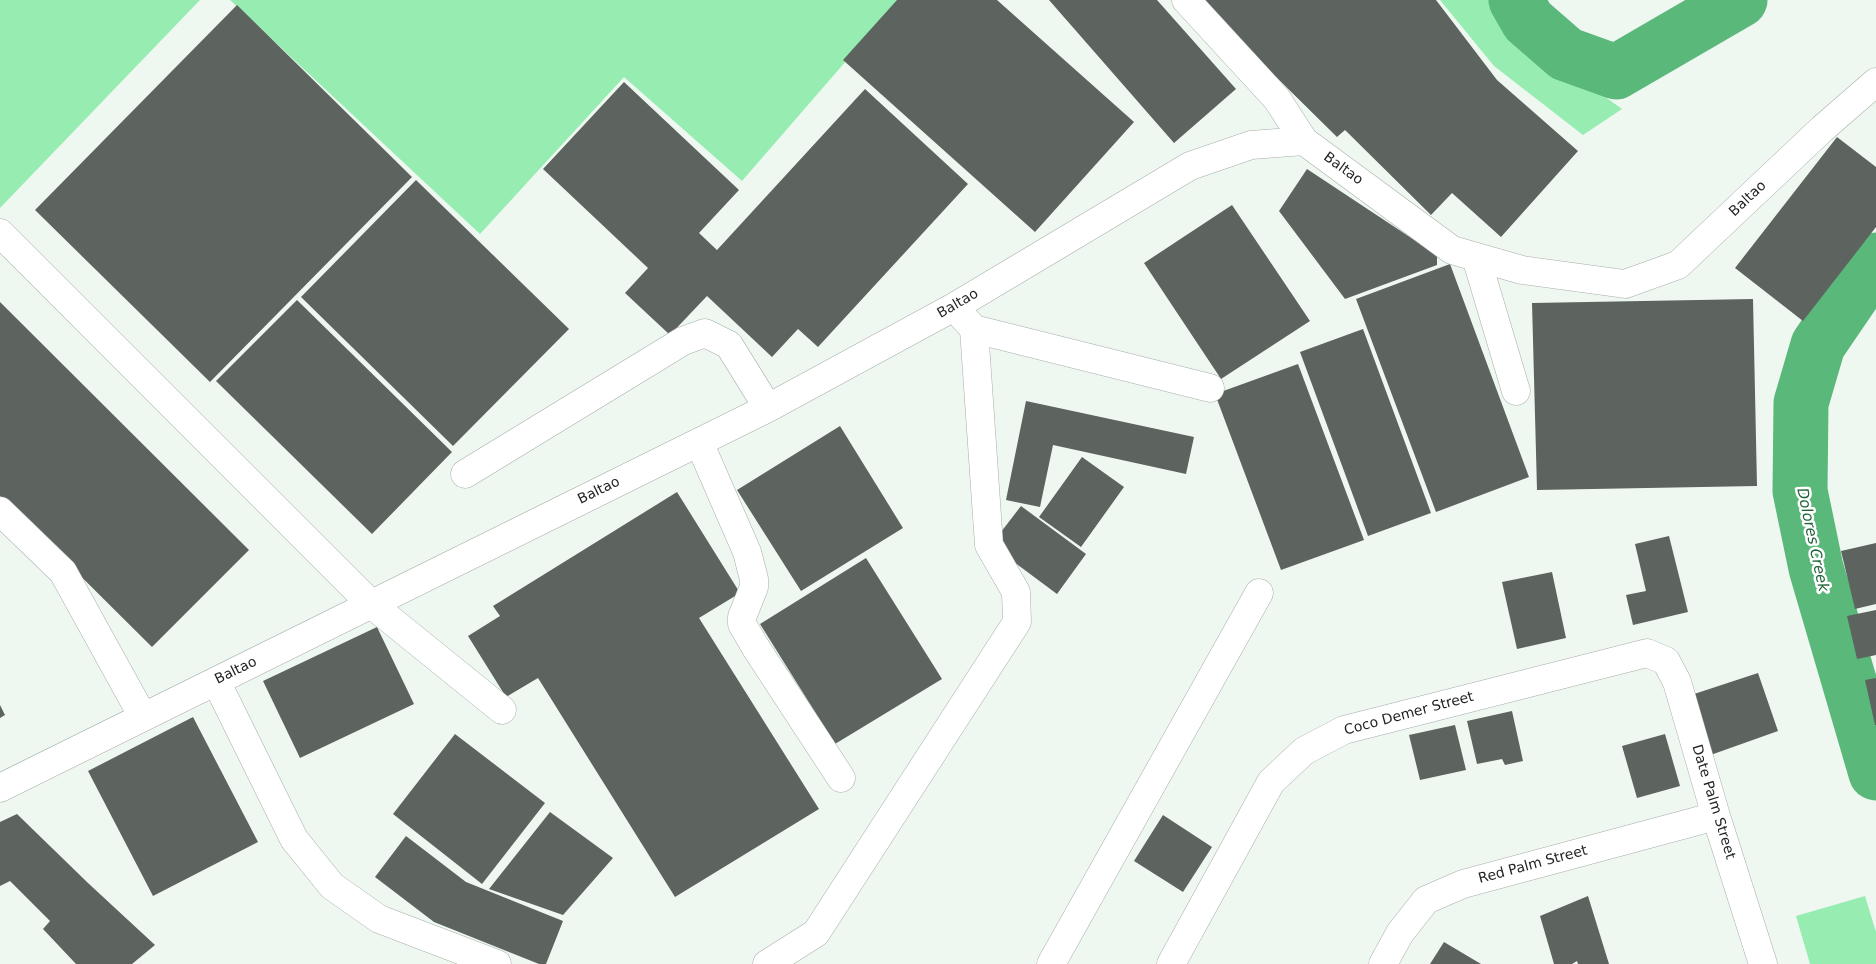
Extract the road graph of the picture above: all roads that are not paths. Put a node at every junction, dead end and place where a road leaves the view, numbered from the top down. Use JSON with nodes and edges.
{"nodes":[{"id":1,"x":1186,"y":0,"type":"edge"},
{"id":2,"x":1876,"y":82,"type":"edge"},
{"id":3,"x":1304,"y":141,"type":"junction"},
{"id":4,"x":0,"y":233,"type":"edge"},
{"id":5,"x":1476,"y":257,"type":"junction"},
{"id":6,"x":954,"y":307,"type":"junction"},
{"id":7,"x":974,"y":329,"type":"junction"},
{"id":8,"x":1210,"y":388,"type":"dead end"},
{"id":9,"x":1516,"y":391,"type":"dead end"},
{"id":10,"x":768,"y":408,"type":"junction"},
{"id":11,"x":699,"y":442,"type":"junction"},
{"id":12,"x":465,"y":474,"type":"dead end"},
{"id":13,"x":0,"y":511,"type":"edge"},
{"id":14,"x":1259,"y":593,"type":"dead end"},
{"id":15,"x":372,"y":604,"type":"junction"},
{"id":16,"x":1647,"y":652,"type":"joint"},
{"id":17,"x":216,"y":681,"type":"junction"},
{"id":18,"x":502,"y":710,"type":"dead end"},
{"id":19,"x":143,"y":717,"type":"junction"},
{"id":20,"x":841,"y":778,"type":"dead end"},
{"id":21,"x":0,"y":788,"type":"edge"},
{"id":22,"x":1716,"y":816,"type":"junction"},
{"id":23,"x":1054,"y":963,"type":"edge"},
{"id":24,"x":497,"y":964,"type":"edge"},
{"id":25,"x":767,"y":964,"type":"edge"},
{"id":26,"x":1171,"y":964,"type":"edge"},
{"id":27,"x":1382,"y":964,"type":"edge"},
{"id":28,"x":1763,"y":964,"type":"edge"}],
"edges":[{"from":1,"to":3,"type":"street"},
{"from":2,"to":5,"type":"street","name":"Baltao"},
{"from":3,"to":5,"type":"street","name":"Baltao"},
{"from":3,"to":6,"type":"street","name":"Baltao"},
{"from":4,"to":15,"type":"street"},
{"from":5,"to":9,"type":"street"},
{"from":6,"to":7,"type":"street"},
{"from":6,"to":10,"type":"street","name":"Baltao"},
{"from":7,"to":8,"type":"street"},
{"from":7,"to":25,"type":"street"},
{"from":10,"to":11,"type":"street","name":"Baltao"},
{"from":10,"to":12,"type":"street"},
{"from":11,"to":15,"type":"street","name":"Baltao"},
{"from":11,"to":20,"type":"street"},
{"from":13,"to":19,"type":"street"},
{"from":14,"to":23,"type":"street"},
{"from":15,"to":17,"type":"street","name":"Baltao"},
{"from":15,"to":18,"type":"street"},
{"from":16,"to":22,"type":"street","name":"Date Palm Street"},
{"from":16,"to":26,"type":"street","name":"Coco Demer Street"},
{"from":17,"to":19,"type":"street","name":"Baltao"},
{"from":17,"to":24,"type":"street"},
{"from":19,"to":21,"type":"street","name":"Baltao"},
{"from":22,"to":27,"type":"street","name":"Red Palm Street"},
{"from":22,"to":28,"type":"street","name":"Date Palm Street"}]}
